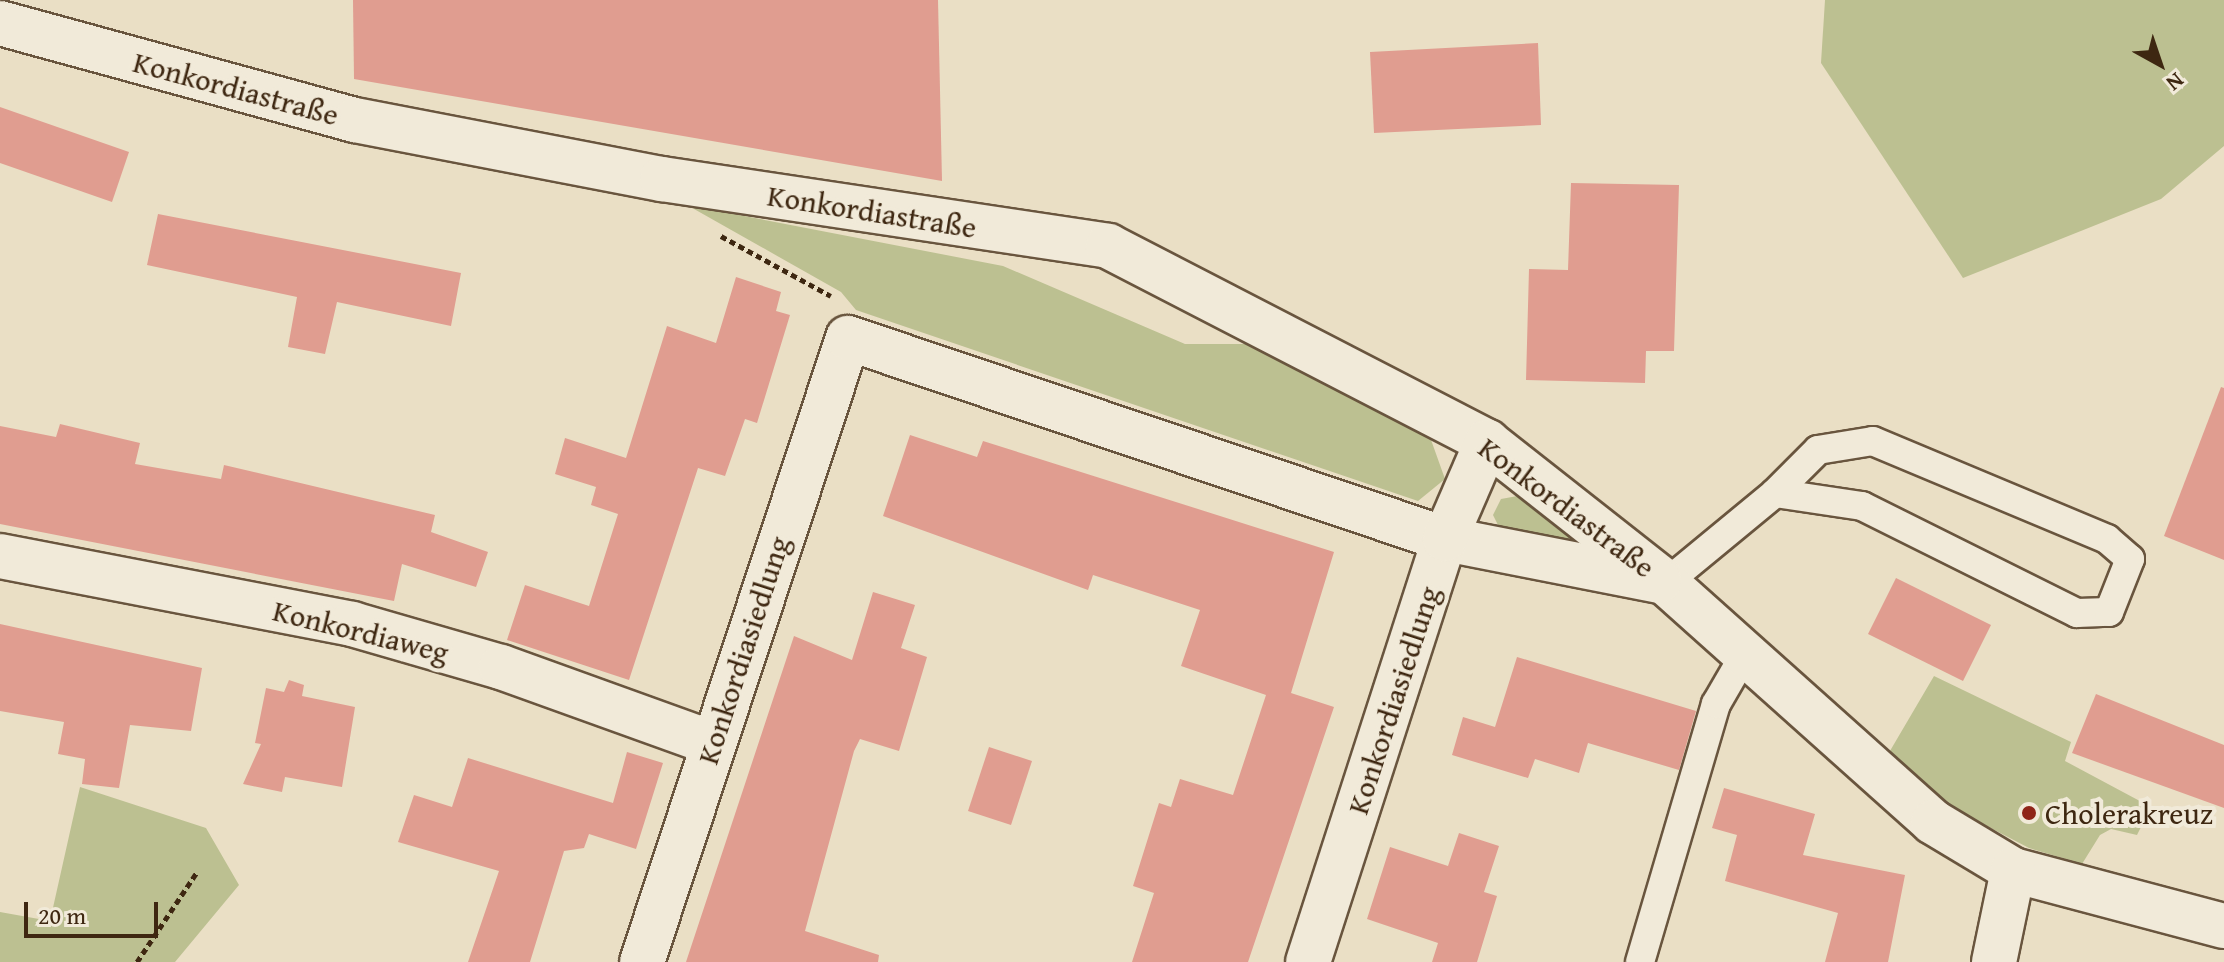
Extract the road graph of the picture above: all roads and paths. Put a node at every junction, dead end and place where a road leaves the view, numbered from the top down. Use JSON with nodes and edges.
{"nodes":[{"id":1,"x":0,"y":23,"type":"edge"},
{"id":2,"x":712,"y":231,"type":"dead end"},
{"id":3,"x":848,"y":338,"type":"junction"},
{"id":4,"x":1487,"y":442,"type":"junction"},
{"id":5,"x":1775,"y":493,"type":"junction"},
{"id":6,"x":1445,"y":539,"type":"junction"},
{"id":7,"x":0,"y":556,"type":"edge"},
{"id":8,"x":1666,"y":583,"type":"junction"},
{"id":9,"x":1745,"y":654,"type":"junction"},
{"id":10,"x":712,"y":743,"type":"junction"},
{"id":11,"x":2013,"y":870,"type":"junction"},
{"id":12,"x":197,"y":872,"type":"dead end"},
{"id":13,"x":2224,"y":926,"type":"edge"},
{"id":14,"x":137,"y":962,"type":"edge"},
{"id":15,"x":642,"y":962,"type":"edge"},
{"id":16,"x":1308,"y":962,"type":"edge"},
{"id":17,"x":1640,"y":962,"type":"edge"},
{"id":18,"x":1994,"y":962,"type":"edge"}],
"edges":[{"from":1,"to":4,"type":"street","name":"Konkordiastraße"},
{"from":2,"to":3,"type":"path"},
{"from":3,"to":6,"type":"street","name":"Konkordiastraße"},
{"from":3,"to":10,"type":"street","name":"Konkordiasiedlung"},
{"from":4,"to":6,"type":"street","name":"Konkordiasiedlung"},
{"from":4,"to":8,"type":"street","name":"Konkordiastraße"},
{"from":5,"to":5,"type":"lane"},
{"from":5,"to":8,"type":"lane"},
{"from":6,"to":8,"type":"street","name":"Konkordiastraße"},
{"from":6,"to":16,"type":"street","name":"Konkordiasiedlung"},
{"from":7,"to":10,"type":"street","name":"Konkordiaweg"},
{"from":8,"to":9,"type":"street","name":"Konkordiastraße"},
{"from":9,"to":11,"type":"street","name":"Konkordiastraße"},
{"from":9,"to":17,"type":"lane"},
{"from":10,"to":15,"type":"street","name":"Konkordiasiedlung"},
{"from":11,"to":13,"type":"street","name":"Konkordiastraße"},
{"from":11,"to":18,"type":"street"},
{"from":12,"to":14,"type":"path"}]}
